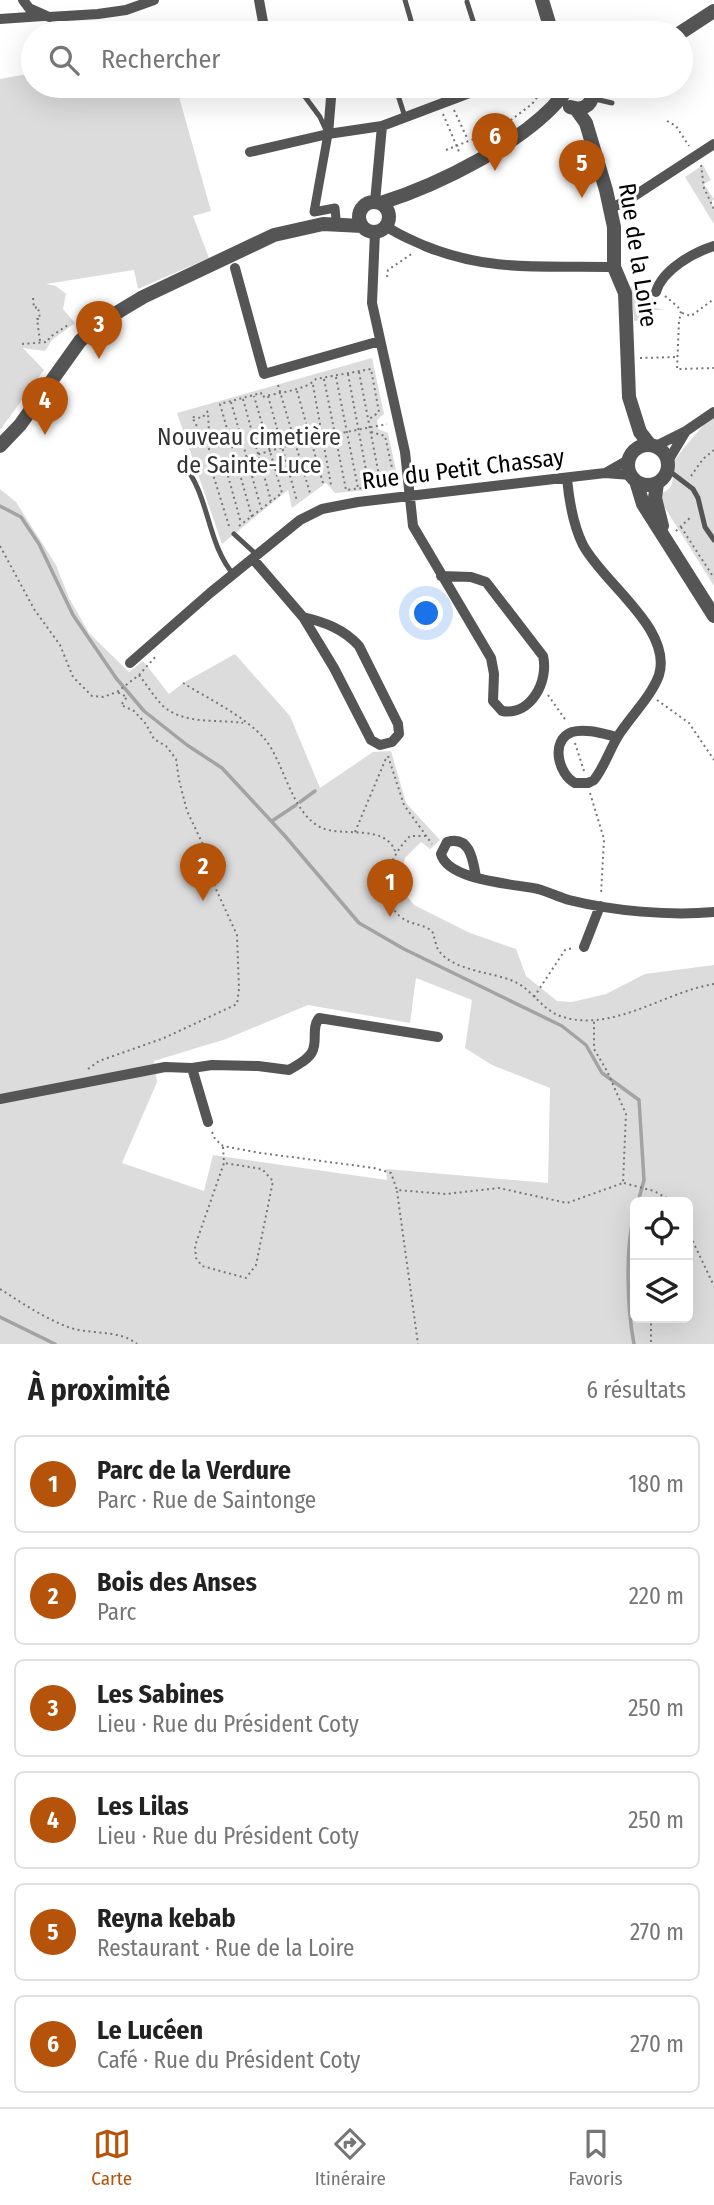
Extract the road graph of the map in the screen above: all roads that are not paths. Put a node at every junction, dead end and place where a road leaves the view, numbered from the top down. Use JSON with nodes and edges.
{"nodes":[{"id":1,"x":23,"y":0,"type":"edge"},
{"id":2,"x":154,"y":0,"type":"edge"},
{"id":3,"x":259,"y":0,"type":"edge"},
{"id":4,"x":405,"y":0,"type":"edge"},
{"id":5,"x":542,"y":0,"type":"edge"},
{"id":6,"x":467,"y":2,"type":"dead end"},
{"id":7,"x":714,"y":11,"type":"edge"},
{"id":8,"x":45,"y":16,"type":"junction"},
{"id":9,"x":0,"y":19,"type":"edge"},
{"id":10,"x":263,"y":21,"type":"edge"},
{"id":11,"x":411,"y":21,"type":"edge"},
{"id":12,"x":473,"y":21,"type":"edge"},
{"id":13,"x":548,"y":21,"type":"edge"},
{"id":14,"x":693,"y":25,"type":"edge"},
{"id":15,"x":306,"y":98,"type":"edge"},
{"id":16,"x":331,"y":98,"type":"edge"},
{"id":17,"x":399,"y":98,"type":"edge"},
{"id":18,"x":453,"y":98,"type":"edge"},
{"id":19,"x":573,"y":98,"type":"edge"},
{"id":20,"x":577,"y":98,"type":"edge"},
{"id":21,"x":586,"y":98,"type":"edge"},
{"id":22,"x":612,"y":103,"type":"dead end"},
{"id":23,"x":405,"y":117,"type":"junction"},
{"id":24,"x":382,"y":126,"type":"junction"},
{"id":25,"x":328,"y":134,"type":"junction"},
{"id":26,"x":714,"y":144,"type":"edge"},
{"id":27,"x":250,"y":152,"type":"dead end"},
{"id":28,"x":610,"y":208,"type":"junction"},
{"id":29,"x":375,"y":216,"type":"junction"},
{"id":30,"x":330,"y":222,"type":"junction"},
{"id":31,"x":714,"y":246,"type":"edge"},
{"id":32,"x":614,"y":267,"type":"junction"},
{"id":33,"x":235,"y":268,"type":"dead end"},
{"id":34,"x":656,"y":292,"type":"road end"},
{"id":35,"x":380,"y":341,"type":"junction"},
{"id":36,"x":629,"y":397,"type":"junction"},
{"id":37,"x":714,"y":412,"type":"edge"},
{"id":38,"x":686,"y":430,"type":"junction"},
{"id":39,"x":0,"y":446,"type":"edge"},
{"id":40,"x":653,"y":446,"type":"junction"},
{"id":41,"x":182,"y":463,"type":"dead end"},
{"id":42,"x":668,"y":465,"type":"junction"},
{"id":43,"x":632,"y":467,"type":"junction"},
{"id":44,"x":567,"y":478,"type":"junction"},
{"id":45,"x":657,"y":483,"type":"junction"},
{"id":46,"x":409,"y":497,"type":"junction"},
{"id":47,"x":234,"y":533,"type":"road end"},
{"id":48,"x":666,"y":538,"type":"junction"},
{"id":49,"x":714,"y":540,"type":"edge"},
{"id":50,"x":256,"y":557,"type":"junction"},
{"id":51,"x":234,"y":575,"type":"junction"},
{"id":52,"x":441,"y":576,"type":"junction"},
{"id":53,"x":714,"y":616,"type":"edge"},
{"id":54,"x":303,"y":617,"type":"junction"},
{"id":55,"x":130,"y":663,"type":"dead end"},
{"id":56,"x":617,"y":737,"type":"junction"},
{"id":57,"x":476,"y":877,"type":"junction"},
{"id":58,"x":600,"y":906,"type":"junction"},
{"id":59,"x":714,"y":912,"type":"edge"},
{"id":60,"x":584,"y":947,"type":"road end"},
{"id":61,"x":438,"y":1037,"type":"dead end"},
{"id":62,"x":192,"y":1068,"type":"junction"},
{"id":63,"x":0,"y":1099,"type":"edge"},
{"id":64,"x":208,"y":1122,"type":"road end"}],
"edges":[{"from":1,"to":8,"type":"street"},
{"from":2,"to":8,"type":"street"},
{"from":3,"to":10,"type":"street"},
{"from":4,"to":11,"type":"lane"},
{"from":5,"to":13,"type":"street"},
{"from":6,"to":12,"type":"lane"},
{"from":7,"to":14,"type":"street"},
{"from":8,"to":9,"type":"street"},
{"from":15,"to":25,"type":"lane"},
{"from":16,"to":25,"type":"street"},
{"from":17,"to":23,"type":"lane"},
{"from":18,"to":23,"type":"street"},
{"from":19,"to":29,"type":"street"},
{"from":20,"to":28,"type":"street","name":"Rue de la Loire"},
{"from":21,"to":22,"type":"lane"},
{"from":23,"to":24,"type":"street"},
{"from":24,"to":25,"type":"street"},
{"from":24,"to":29,"type":"street"},
{"from":25,"to":27,"type":"street"},
{"from":25,"to":30,"type":"street"},
{"from":26,"to":28,"type":"street"},
{"from":28,"to":32,"type":"street","name":"Rue de la Loire"},
{"from":29,"to":30,"type":"street"},
{"from":29,"to":32,"type":"street"},
{"from":29,"to":35,"type":"street"},
{"from":30,"to":39,"type":"street"},
{"from":31,"to":34,"type":"street"},
{"from":32,"to":36,"type":"street","name":"Rue de la Loire"},
{"from":33,"to":35,"type":"street"},
{"from":35,"to":46,"type":"street"},
{"from":36,"to":40,"type":"street","name":"Rue de la Loire"},
{"from":36,"to":43,"type":"street","name":"Rue de la Loire"},
{"from":37,"to":38,"type":"street"},
{"from":38,"to":40,"type":"street"},
{"from":38,"to":42,"type":"street"},
{"from":40,"to":42,"type":"street"},
{"from":40,"to":43,"type":"street"},
{"from":41,"to":51,"type":"lane"},
{"from":42,"to":45,"type":"street"},
{"from":42,"to":49,"type":"lane"},
{"from":43,"to":44,"type":"street","name":"Rue du Petit Chassay"},
{"from":43,"to":45,"type":"street"},
{"from":43,"to":48,"type":"street","name":"Rue de la Loire"},
{"from":44,"to":46,"type":"street","name":"Rue du Petit Chassay"},
{"from":44,"to":56,"type":"street"},
{"from":45,"to":48,"type":"street","name":"Rue de la Loire"},
{"from":46,"to":50,"type":"street","name":"Rue du Petit Chassay"},
{"from":46,"to":52,"type":"street"},
{"from":47,"to":50,"type":"lane"},
{"from":48,"to":53,"type":"street","name":"Rue de la Loire"},
{"from":50,"to":51,"type":"street","name":"Rue du Petit Chassay"},
{"from":50,"to":54,"type":"street"},
{"from":51,"to":55,"type":"street","name":"Rue du Petit Chassay"},
{"from":52,"to":52,"type":"street"},
{"from":54,"to":54,"type":"street"},
{"from":56,"to":56,"type":"street"},
{"from":57,"to":57,"type":"street"},
{"from":57,"to":58,"type":"street"},
{"from":58,"to":59,"type":"street"},
{"from":58,"to":60,"type":"street"},
{"from":61,"to":62,"type":"street"},
{"from":62,"to":63,"type":"street"},
{"from":62,"to":64,"type":"street"}]}
